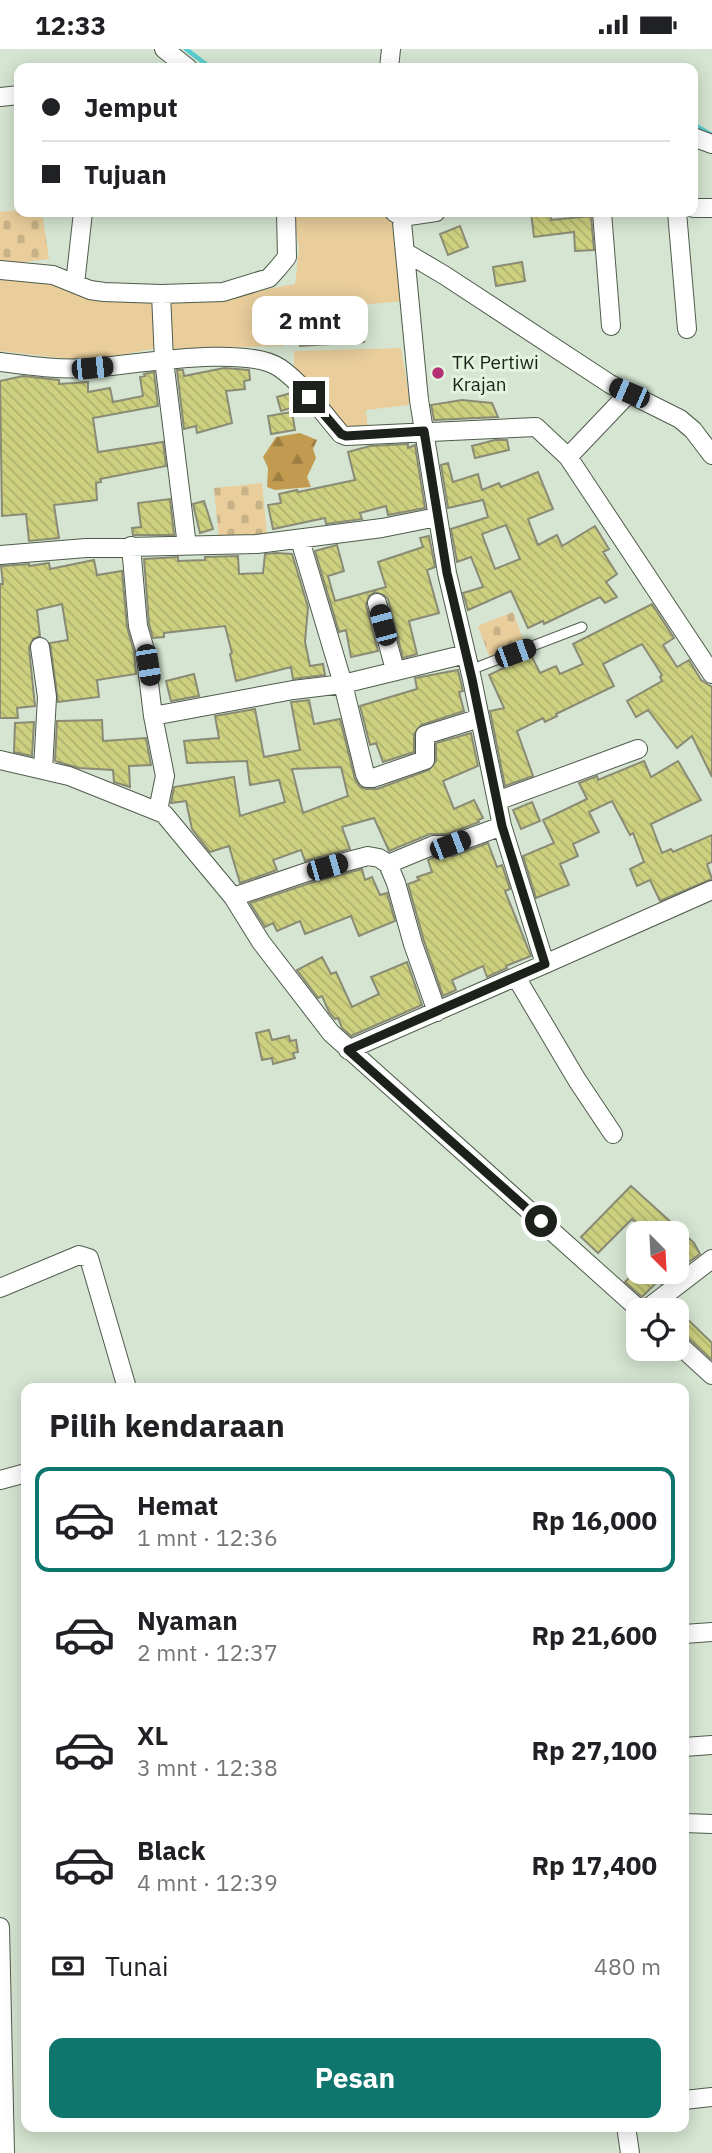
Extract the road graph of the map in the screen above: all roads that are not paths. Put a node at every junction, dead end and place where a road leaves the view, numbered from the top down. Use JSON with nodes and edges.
{"nodes":[{"id":1,"x":164,"y":49,"type":"edge"},
{"id":2,"x":182,"y":63,"type":"edge"},
{"id":3,"x":82,"y":217,"type":"edge"},
{"id":4,"x":286,"y":217,"type":"edge"},
{"id":5,"x":399,"y":217,"type":"edge"},
{"id":6,"x":602,"y":217,"type":"edge"},
{"id":7,"x":677,"y":217,"type":"edge"},
{"id":8,"x":405,"y":252,"type":"junction"},
{"id":9,"x":0,"y":270,"type":"edge"},
{"id":10,"x":75,"y":283,"type":"junction"},
{"id":11,"x":161,"y":294,"type":"junction"},
{"id":12,"x":611,"y":327,"type":"dead end"},
{"id":13,"x":687,"y":329,"type":"dead end"},
{"id":14,"x":164,"y":360,"type":"junction"},
{"id":15,"x":0,"y":362,"type":"edge"},
{"id":16,"x":629,"y":393,"type":"junction"},
{"id":17,"x":424,"y":431,"type":"junction"},
{"id":18,"x":712,"y":455,"type":"edge"},
{"id":19,"x":568,"y":457,"type":"junction"},
{"id":20,"x":437,"y":517,"type":"junction"},
{"id":21,"x":300,"y":540,"type":"junction"},
{"id":22,"x":131,"y":546,"type":"junction"},
{"id":23,"x":187,"y":546,"type":"junction"},
{"id":24,"x":0,"y":555,"type":"edge"},
{"id":25,"x":377,"y":603,"type":"dead end"},
{"id":26,"x":582,"y":628,"type":"dead end"},
{"id":27,"x":40,"y":647,"type":"dead end"},
{"id":28,"x":468,"y":662,"type":"junction"},
{"id":29,"x":395,"y":670,"type":"junction"},
{"id":30,"x":712,"y":674,"type":"edge"},
{"id":31,"x":343,"y":684,"type":"junction"},
{"id":32,"x":153,"y":716,"type":"junction"},
{"id":33,"x":480,"y":718,"type":"junction"},
{"id":34,"x":638,"y":749,"type":"dead end"},
{"id":35,"x":0,"y":760,"type":"edge"},
{"id":36,"x":43,"y":770,"type":"junction"},
{"id":37,"x":497,"y":801,"type":"junction"},
{"id":38,"x":158,"y":810,"type":"junction"},
{"id":39,"x":502,"y":826,"type":"junction"},
{"id":40,"x":388,"y":864,"type":"junction"},
{"id":41,"x":712,"y":890,"type":"edge"},
{"id":42,"x":233,"y":897,"type":"junction"},
{"id":43,"x":545,"y":964,"type":"junction"},
{"id":44,"x":516,"y":977,"type":"junction"},
{"id":45,"x":438,"y":1012,"type":"junction"},
{"id":46,"x":348,"y":1050,"type":"junction"},
{"id":47,"x":613,"y":1134,"type":"dead end"},
{"id":48,"x":712,"y":1259,"type":"edge"},
{"id":49,"x":0,"y":1288,"type":"edge"},
{"id":50,"x":628,"y":1298,"type":"edge"},
{"id":51,"x":660,"y":1298,"type":"edge"},
{"id":52,"x":689,"y":1354,"type":"edge"},
{"id":53,"x":712,"y":1375,"type":"edge"},
{"id":54,"x":126,"y":1383,"type":"edge"},
{"id":55,"x":21,"y":1474,"type":"edge"},
{"id":56,"x":0,"y":1480,"type":"edge"},
{"id":57,"x":712,"y":1632,"type":"edge"},
{"id":58,"x":689,"y":1634,"type":"edge"},
{"id":59,"x":712,"y":1745,"type":"edge"},
{"id":60,"x":689,"y":1747,"type":"edge"},
{"id":61,"x":689,"y":1823,"type":"edge"},
{"id":62,"x":712,"y":1823,"type":"edge"},
{"id":63,"x":0,"y":1927,"type":"edge"},
{"id":64,"x":712,"y":2098,"type":"edge"},
{"id":65,"x":689,"y":2100,"type":"edge"},
{"id":66,"x":627,"y":2132,"type":"edge"},
{"id":67,"x":5,"y":2153,"type":"edge"},
{"id":68,"x":630,"y":2153,"type":"edge"}],
"edges":[{"from":1,"to":2,"type":"street"},
{"from":3,"to":10,"type":"street"},
{"from":4,"to":11,"type":"street"},
{"from":5,"to":8,"type":"street"},
{"from":6,"to":12,"type":"street"},
{"from":7,"to":13,"type":"street"},
{"from":8,"to":16,"type":"street"},
{"from":8,"to":17,"type":"street"},
{"from":9,"to":10,"type":"street"},
{"from":10,"to":11,"type":"street"},
{"from":11,"to":14,"type":"street"},
{"from":14,"to":15,"type":"street"},
{"from":14,"to":17,"type":"street"},
{"from":14,"to":23,"type":"street"},
{"from":16,"to":18,"type":"street"},
{"from":16,"to":19,"type":"street"},
{"from":17,"to":19,"type":"street"},
{"from":17,"to":20,"type":"street"},
{"from":19,"to":30,"type":"street"},
{"from":20,"to":21,"type":"street"},
{"from":20,"to":28,"type":"street"},
{"from":21,"to":23,"type":"street"},
{"from":21,"to":31,"type":"street"},
{"from":22,"to":23,"type":"street"},
{"from":22,"to":24,"type":"street"},
{"from":22,"to":32,"type":"street"},
{"from":25,"to":29,"type":"street"},
{"from":26,"to":28,"type":"lane"},
{"from":27,"to":36,"type":"street"},
{"from":28,"to":29,"type":"street"},
{"from":28,"to":33,"type":"street"},
{"from":29,"to":31,"type":"street"},
{"from":31,"to":32,"type":"street"},
{"from":31,"to":33,"type":"street"},
{"from":32,"to":38,"type":"street"},
{"from":33,"to":37,"type":"street"},
{"from":34,"to":37,"type":"street"},
{"from":35,"to":36,"type":"street"},
{"from":36,"to":38,"type":"street"},
{"from":37,"to":39,"type":"street"},
{"from":38,"to":42,"type":"street"},
{"from":39,"to":40,"type":"street"},
{"from":39,"to":43,"type":"street"},
{"from":40,"to":42,"type":"street"},
{"from":40,"to":45,"type":"street"},
{"from":41,"to":43,"type":"street"},
{"from":42,"to":46,"type":"street"},
{"from":43,"to":44,"type":"street"},
{"from":44,"to":45,"type":"street"},
{"from":44,"to":47,"type":"street"},
{"from":45,"to":46,"type":"street"},
{"from":46,"to":50,"type":"street"},
{"from":48,"to":51,"type":"street"},
{"from":49,"to":54,"type":"street"},
{"from":52,"to":53,"type":"street"},
{"from":55,"to":56,"type":"street"},
{"from":57,"to":58,"type":"street"},
{"from":59,"to":60,"type":"street"},
{"from":61,"to":62,"type":"street"},
{"from":63,"to":67,"type":"street"},
{"from":64,"to":65,"type":"street"},
{"from":66,"to":68,"type":"street"}]}
